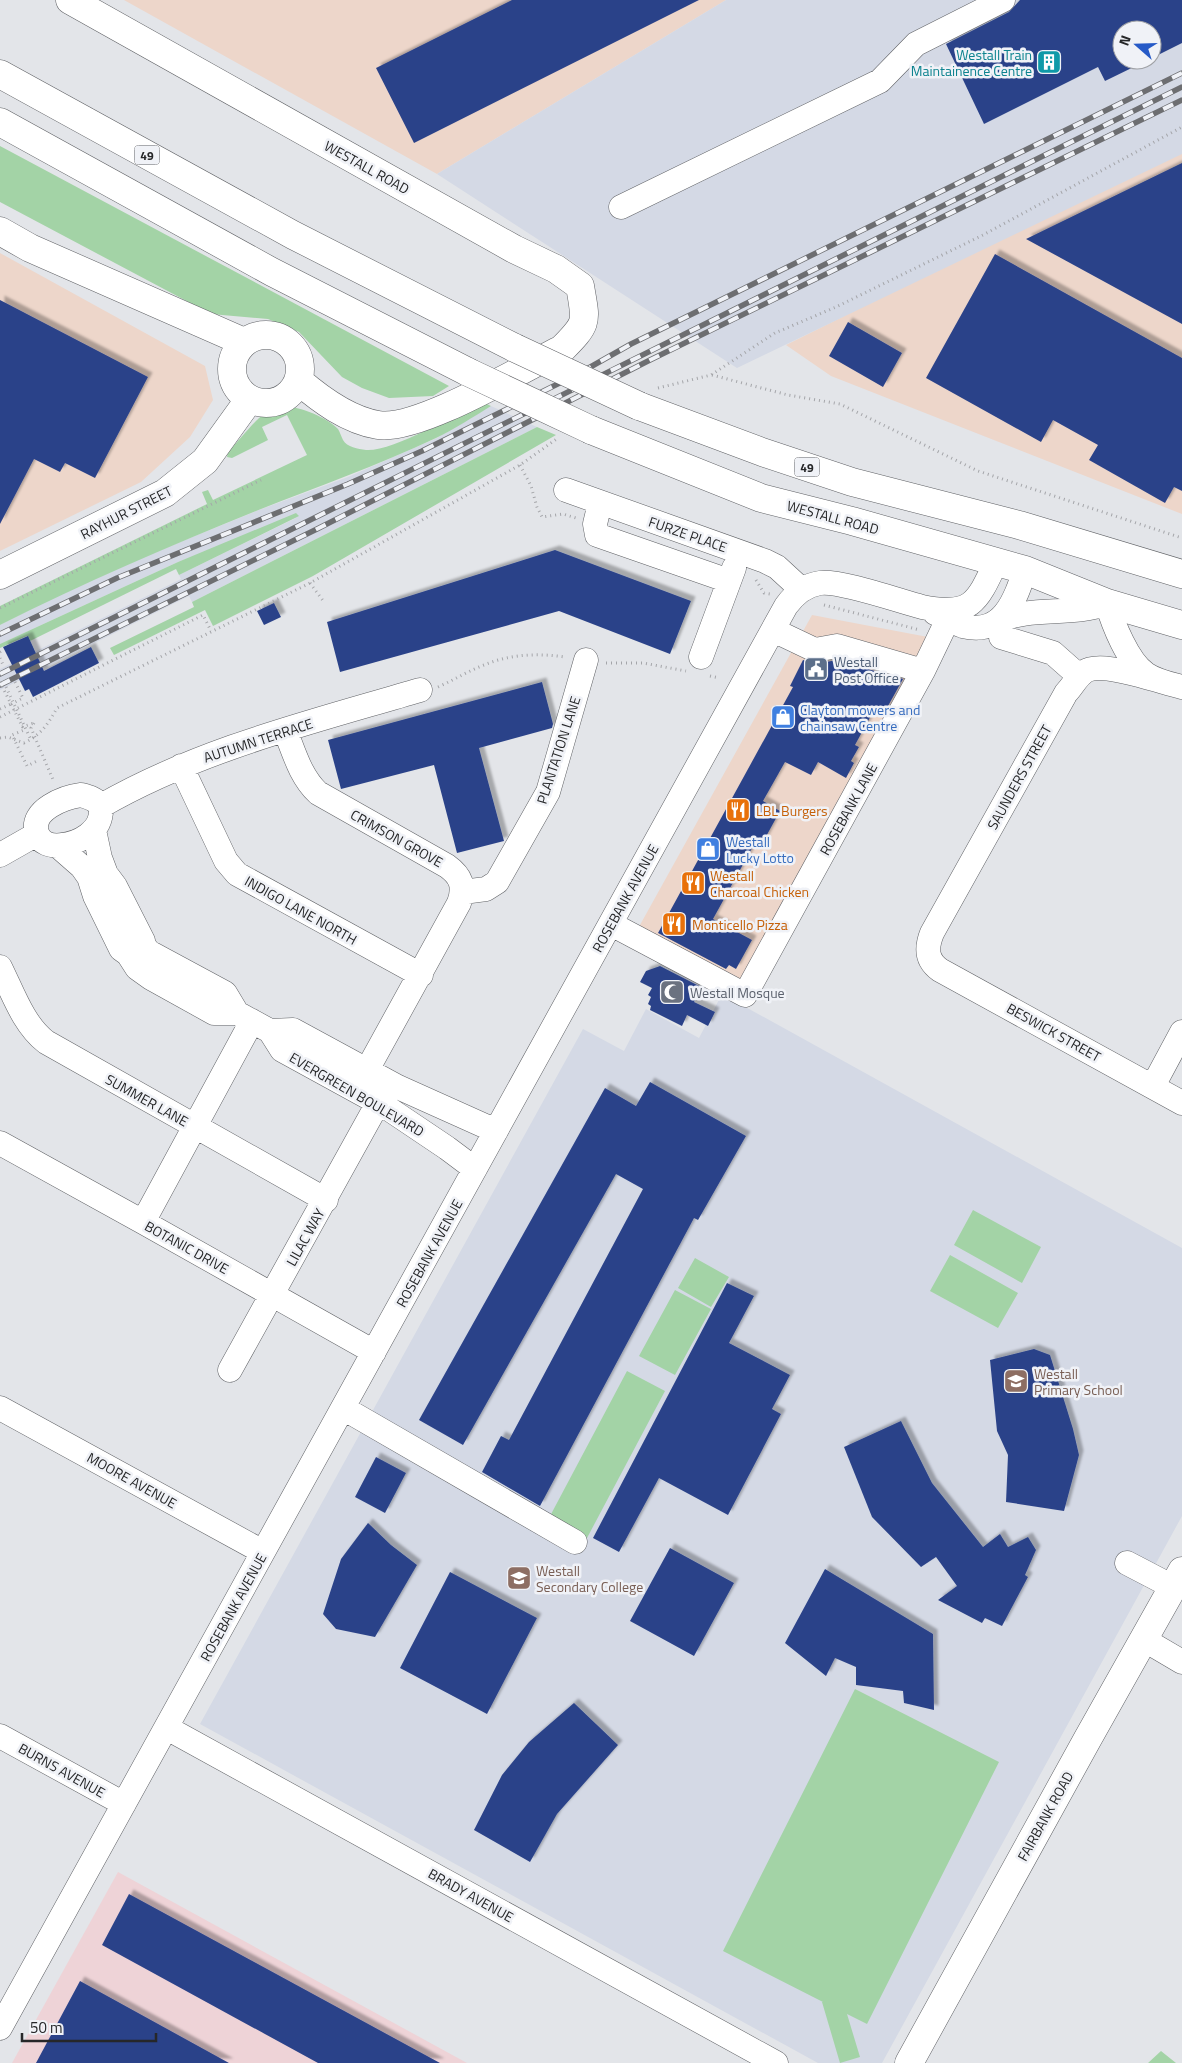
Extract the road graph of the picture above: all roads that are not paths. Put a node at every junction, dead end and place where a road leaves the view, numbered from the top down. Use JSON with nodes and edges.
{"nodes":[{"id":1,"x":70,"y":0,"type":"edge"},
{"id":2,"x":1003,"y":0,"type":"edge"},
{"id":3,"x":100,"y":7,"type":"edge"},
{"id":4,"x":0,"y":74,"type":"edge"},
{"id":5,"x":0,"y":122,"type":"edge"},
{"id":6,"x":621,"y":207,"type":"dead end"},
{"id":7,"x":0,"y":231,"type":"edge"},
{"id":8,"x":244,"y":342,"type":"junction"},
{"id":9,"x":299,"y":381,"type":"junction"},
{"id":10,"x":249,"y":400,"type":"junction"},
{"id":11,"x":566,"y":490,"type":"dead end"},
{"id":12,"x":600,"y":503,"type":"junction"},
{"id":13,"x":1019,"y":525,"type":"junction"},
{"id":14,"x":740,"y":552,"type":"junction"},
{"id":15,"x":996,"y":562,"type":"junction"},
{"id":16,"x":1025,"y":570,"type":"junction"},
{"id":17,"x":1182,"y":574,"type":"edge"},
{"id":18,"x":0,"y":575,"type":"edge"},
{"id":19,"x":729,"y":581,"type":"junction"},
{"id":20,"x":802,"y":590,"type":"junction"},
{"id":21,"x":1107,"y":604,"type":"junction"},
{"id":22,"x":922,"y":607,"type":"junction"},
{"id":23,"x":948,"y":619,"type":"junction"},
{"id":24,"x":1182,"y":626,"type":"edge"},
{"id":25,"x":998,"y":629,"type":"junction"},
{"id":26,"x":773,"y":630,"type":"junction"},
{"id":27,"x":702,"y":657,"type":"dead end"},
{"id":28,"x":586,"y":660,"type":"dead end"},
{"id":29,"x":923,"y":671,"type":"junction"},
{"id":30,"x":1076,"y":681,"type":"junction"},
{"id":31,"x":1172,"y":684,"type":"edge"},
{"id":32,"x":420,"y":690,"type":"dead end"},
{"id":33,"x":285,"y":730,"type":"junction"},
{"id":34,"x":180,"y":766,"type":"junction"},
{"id":35,"x":101,"y":806,"type":"junction"},
{"id":36,"x":94,"y":830,"type":"junction"},
{"id":37,"x":37,"y":834,"type":"junction"},
{"id":38,"x":58,"y":846,"type":"junction"},
{"id":39,"x":0,"y":854,"type":"edge"},
{"id":40,"x":463,"y":892,"type":"junction"},
{"id":41,"x":611,"y":924,"type":"junction"},
{"id":42,"x":929,"y":958,"type":"joint"},
{"id":43,"x":0,"y":967,"type":"edge"},
{"id":44,"x":420,"y":975,"type":"junction"},
{"id":45,"x":253,"y":1021,"type":"junction"},
{"id":46,"x":1182,"y":1032,"type":"edge"},
{"id":47,"x":362,"y":1080,"type":"junction"},
{"id":48,"x":1153,"y":1086,"type":"junction"},
{"id":49,"x":378,"y":1103,"type":"junction"},
{"id":50,"x":1182,"y":1103,"type":"edge"},
{"id":51,"x":195,"y":1126,"type":"junction"},
{"id":52,"x":496,"y":1131,"type":"junction"},
{"id":53,"x":0,"y":1143,"type":"edge"},
{"id":54,"x":475,"y":1170,"type":"junction"},
{"id":55,"x":326,"y":1200,"type":"junction"},
{"id":56,"x":143,"y":1222,"type":"junction"},
{"id":57,"x":273,"y":1295,"type":"junction"},
{"id":58,"x":374,"y":1352,"type":"junction"},
{"id":59,"x":230,"y":1370,"type":"dead end"},
{"id":60,"x":0,"y":1408,"type":"edge"},
{"id":61,"x":343,"y":1408,"type":"junction"},
{"id":62,"x":575,"y":1542,"type":"dead end"},
{"id":63,"x":263,"y":1552,"type":"junction"},
{"id":64,"x":1127,"y":1563,"type":"dead end"},
{"id":65,"x":1178,"y":1579,"type":"edge"},
{"id":66,"x":1143,"y":1640,"type":"junction"},
{"id":67,"x":1182,"y":1662,"type":"edge"},
{"id":68,"x":167,"y":1728,"type":"junction"},
{"id":69,"x":0,"y":1736,"type":"edge"},
{"id":70,"x":124,"y":1804,"type":"junction"},
{"id":71,"x":0,"y":2028,"type":"edge"},
{"id":72,"x":776,"y":2063,"type":"edge"},
{"id":73,"x":909,"y":2063,"type":"edge"}],
"edges":[{"from":1,"to":3,"type":"main road","name":"WESTALL ROAD"},
{"from":2,"to":6,"type":"street"},
{"from":3,"to":9,"type":"main road","name":"WESTALL ROAD"},
{"from":4,"to":13,"type":"main road","number":"49","bridge":true},
{"from":5,"to":15,"type":"main road","name":"WESTALL ROAD","bridge":true},
{"from":7,"to":8,"type":"main road"},
{"from":8,"to":9,"type":"main road"},
{"from":8,"to":10,"type":"main road"},
{"from":9,"to":10,"type":"main road"},
{"from":10,"to":18,"type":"main road","name":"RAYHUR STREET"},
{"from":11,"to":12,"type":"street","name":"FURZE PLACE"},
{"from":12,"to":14,"type":"street","name":"FURZE PLACE"},
{"from":12,"to":19,"type":"street"},
{"from":13,"to":15,"type":"main road"},
{"from":13,"to":16,"type":"main road"},
{"from":13,"to":17,"type":"main road","number":"49"},
{"from":14,"to":19,"type":"street"},
{"from":14,"to":20,"type":"street","name":"FURZE PLACE"},
{"from":15,"to":16,"type":"main road","name":"WESTALL ROAD"},
{"from":15,"to":22,"type":"street"},
{"from":16,"to":21,"type":"main road","name":"WESTALL ROAD"},
{"from":16,"to":25,"type":"street"},
{"from":19,"to":27,"type":"street"},
{"from":20,"to":22,"type":"street"},
{"from":20,"to":26,"type":"street","name":"ROSEBANK AVENUE"},
{"from":21,"to":24,"type":"main road","name":"WESTALL ROAD"},
{"from":21,"to":25,"type":"street"},
{"from":21,"to":31,"type":"street"},
{"from":22,"to":23,"type":"street"},
{"from":23,"to":25,"type":"street"},
{"from":23,"to":29,"type":"street","name":"ROSEBANK LANE"},
{"from":25,"to":30,"type":"street"},
{"from":26,"to":29,"type":"street"},
{"from":26,"to":41,"type":"street","name":"ROSEBANK AVENUE"},
{"from":28,"to":40,"type":"street","name":"PLANTATION LANE"},
{"from":29,"to":41,"type":"street","name":"ROSEBANK LANE"},
{"from":30,"to":31,"type":"street"},
{"from":30,"to":42,"type":"street","name":"SAUNDERS STREET"},
{"from":32,"to":33,"type":"street","name":"AUTUMN TERRACE"},
{"from":33,"to":34,"type":"street","name":"AUTUMN TERRACE"},
{"from":33,"to":40,"type":"street","name":"CRIMSON GROVE"},
{"from":34,"to":35,"type":"street","name":"AUTUMN TERRACE"},
{"from":34,"to":44,"type":"street","name":"INDIGO LANE NORTH"},
{"from":35,"to":36,"type":"street"},
{"from":35,"to":37,"type":"street"},
{"from":36,"to":38,"type":"street"},
{"from":36,"to":45,"type":"street","name":"EVERGREEN BOULEVARD"},
{"from":37,"to":38,"type":"street"},
{"from":37,"to":39,"type":"street"},
{"from":38,"to":45,"type":"street"},
{"from":40,"to":44,"type":"street"},
{"from":41,"to":52,"type":"street","name":"ROSEBANK AVENUE"},
{"from":42,"to":48,"type":"street","name":"BESWICK STREET"},
{"from":43,"to":51,"type":"street","name":"SUMMER LANE"},
{"from":44,"to":47,"type":"street"},
{"from":45,"to":47,"type":"street","name":"EVERGREEN BOULEVARD"},
{"from":45,"to":51,"type":"street"},
{"from":46,"to":48,"type":"street"},
{"from":47,"to":49,"type":"street","name":"EVERGREEN BOULEVARD"},
{"from":47,"to":52,"type":"street","name":"EVERGREEN BOULEVARD"},
{"from":48,"to":50,"type":"street","name":"BESWICK STREET"},
{"from":49,"to":54,"type":"street","name":"EVERGREEN BOULEVARD"},
{"from":49,"to":55,"type":"street","name":"LILAC WAY"},
{"from":51,"to":55,"type":"street","name":"SUMMER LANE"},
{"from":51,"to":56,"type":"street"},
{"from":52,"to":54,"type":"street","name":"ROSEBANK AVENUE"},
{"from":53,"to":56,"type":"street","name":"BOTANIC DRIVE"},
{"from":54,"to":58,"type":"street","name":"ROSEBANK AVENUE"},
{"from":55,"to":57,"type":"street","name":"LILAC WAY"},
{"from":56,"to":57,"type":"street","name":"BOTANIC DRIVE"},
{"from":57,"to":58,"type":"street","name":"BOTANIC DRIVE"},
{"from":57,"to":59,"type":"street","name":"LILAC WAY"},
{"from":58,"to":61,"type":"street","name":"ROSEBANK AVENUE"},
{"from":60,"to":63,"type":"street","name":"MOORE AVENUE"},
{"from":61,"to":62,"type":"street"},
{"from":61,"to":63,"type":"street","name":"ROSEBANK AVENUE"},
{"from":63,"to":68,"type":"street","name":"ROSEBANK AVENUE"},
{"from":64,"to":65,"type":"street"},
{"from":65,"to":66,"type":"main road","name":"FAIRBANK ROAD"},
{"from":66,"to":67,"type":"street"},
{"from":66,"to":73,"type":"main road","name":"FAIRBANK ROAD"},
{"from":68,"to":70,"type":"street","name":"ROSEBANK AVENUE"},
{"from":68,"to":72,"type":"street","name":"BRADY AVENUE"},
{"from":69,"to":70,"type":"street","name":"BURNS AVENUE"},
{"from":70,"to":71,"type":"street","name":"ROSEBANK AVENUE"}]}
